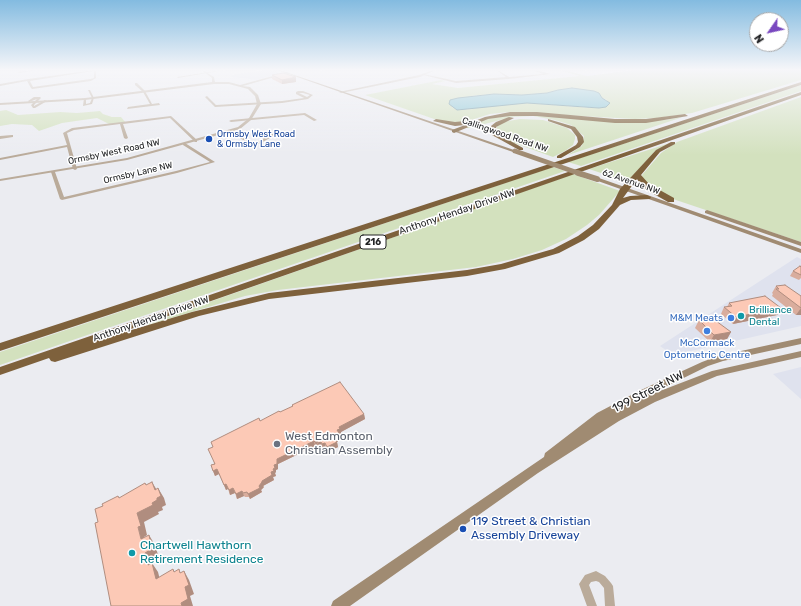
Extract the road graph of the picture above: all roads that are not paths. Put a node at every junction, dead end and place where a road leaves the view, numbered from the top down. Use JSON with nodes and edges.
{"nodes":[{"id":1,"x":91,"y":98,"type":"edge"},
{"id":2,"x":93,"y":98,"type":"edge"},
{"id":3,"x":148,"y":98,"type":"edge"},
{"id":4,"x":208,"y":98,"type":"edge"},
{"id":5,"x":258,"y":98,"type":"edge"},
{"id":6,"x":304,"y":98,"type":"edge"},
{"id":7,"x":364,"y":98,"type":"edge"},
{"id":8,"x":366,"y":98,"type":"edge"},
{"id":9,"x":754,"y":98,"type":"edge"},
{"id":10,"x":786,"y":98,"type":"edge"},
{"id":11,"x":85,"y":99,"type":"junction"},
{"id":12,"x":36,"y":101,"type":"junction"},
{"id":13,"x":46,"y":101,"type":"junction"},
{"id":14,"x":743,"y":102,"type":"junction"},
{"id":15,"x":0,"y":104,"type":"edge"},
{"id":16,"x":151,"y":104,"type":"junction"},
{"id":17,"x":159,"y":104,"type":"dead end"},
{"id":18,"x":259,"y":104,"type":"junction"},
{"id":19,"x":128,"y":108,"type":"dead end"},
{"id":20,"x":746,"y":112,"type":"junction"},
{"id":21,"x":511,"y":118,"type":"junction"},
{"id":22,"x":250,"y":120,"type":"junction"},
{"id":23,"x":315,"y":120,"type":"dead end"},
{"id":24,"x":436,"y":121,"type":"junction"},
{"id":25,"x":476,"y":121,"type":"junction"},
{"id":26,"x":122,"y":124,"type":"junction"},
{"id":27,"x":239,"y":128,"type":"junction"},
{"id":28,"x":229,"y":131,"type":"junction"},
{"id":29,"x":460,"y":131,"type":"junction"},
{"id":30,"x":276,"y":134,"type":"dead end"},
{"id":31,"x":126,"y":138,"type":"dead end"},
{"id":32,"x":196,"y":141,"type":"junction"},
{"id":33,"x":184,"y":144,"type":"junction"},
{"id":34,"x":69,"y":146,"type":"junction"},
{"id":35,"x":518,"y":150,"type":"junction"},
{"id":36,"x":0,"y":158,"type":"edge"},
{"id":37,"x":75,"y":168,"type":"junction"},
{"id":38,"x":53,"y":172,"type":"junction"},
{"id":39,"x":638,"y":176,"type":"junction"},
{"id":40,"x":0,"y":180,"type":"edge"},
{"id":41,"x":627,"y":187,"type":"junction"},
{"id":42,"x":647,"y":197,"type":"junction"},
{"id":43,"x":671,"y":200,"type":"junction"},
{"id":44,"x":437,"y":203,"type":"junction"},
{"id":45,"x":617,"y":203,"type":"junction"},
{"id":46,"x":801,"y":244,"type":"edge"},
{"id":47,"x":801,"y":251,"type":"edge"},
{"id":48,"x":801,"y":341,"type":"edge"},
{"id":49,"x":0,"y":347,"type":"edge"},
{"id":50,"x":801,"y":354,"type":"edge"},
{"id":51,"x":0,"y":372,"type":"edge"},
{"id":52,"x":534,"y":469,"type":"junction"},
{"id":53,"x":338,"y":606,"type":"edge"},
{"id":54,"x":592,"y":606,"type":"edge"},
{"id":55,"x":610,"y":606,"type":"edge"}],
"edges":[{"from":1,"to":11,"type":"street"},
{"from":2,"to":11,"type":"street"},
{"from":3,"to":16,"type":"street"},
{"from":4,"to":18,"type":"street"},
{"from":5,"to":18,"type":"street"},
{"from":6,"to":18,"type":"street"},
{"from":7,"to":29,"type":"main road","name":"Callingwood Road NW"},
{"from":8,"to":24,"type":"main road","name":"Callingwood Road NW"},
{"from":9,"to":14,"type":"highway","name":"Anthony Henday Drive NW","number":"216"},
{"from":10,"to":20,"type":"highway","name":"Anthony Henday Drive NW","number":"216"},
{"from":11,"to":13,"type":"street"},
{"from":12,"to":13,"type":"street"},
{"from":12,"to":13,"type":"street"},
{"from":12,"to":15,"type":"street"},
{"from":14,"to":25,"type":"highway"},
{"from":14,"to":44,"type":"highway","name":"Anthony Henday Drive NW","number":"216"},
{"from":16,"to":17,"type":"street"},
{"from":16,"to":19,"type":"street"},
{"from":18,"to":22,"type":"street","name":"Ormsby West Road NW"},
{"from":20,"to":39,"type":"highway"},
{"from":20,"to":51,"type":"highway","name":"Anthony Henday Drive NW","number":"216"},
{"from":21,"to":29,"type":"highway"},
{"from":21,"to":35,"type":"highway"},
{"from":21,"to":44,"type":"highway"},
{"from":22,"to":23,"type":"street","name":"Ormsby West Road NW"},
{"from":22,"to":27,"type":"street","name":"Ormsby West Road NW"},
{"from":22,"to":27,"type":"street","name":"Ormsby West Road NW"},
{"from":24,"to":25,"type":"highway"},
{"from":24,"to":29,"type":"main road","name":"Callingwood Road NW"},
{"from":25,"to":29,"type":"highway"},
{"from":26,"to":31,"type":"street"},
{"from":26,"to":32,"type":"street"},
{"from":26,"to":34,"type":"street"},
{"from":27,"to":28,"type":"street","name":"Ormsby West Road NW"},
{"from":28,"to":30,"type":"street"},
{"from":28,"to":32,"type":"street","name":"Ormsby West Road NW"},
{"from":29,"to":35,"type":"main road","name":"62 Avenue NW"},
{"from":32,"to":33,"type":"street","name":"Ormsby West Road NW"},
{"from":33,"to":37,"type":"street","name":"Ormsby West Road NW"},
{"from":33,"to":38,"type":"street","name":"Ormsby Lane NW"},
{"from":34,"to":36,"type":"street"},
{"from":34,"to":37,"type":"street"},
{"from":35,"to":41,"type":"main road","name":"62 Avenue NW","bridge":true},
{"from":37,"to":38,"type":"street","name":"Ormsby West Road NW"},
{"from":38,"to":40,"type":"street","name":"Ormsby West Road NW"},
{"from":39,"to":41,"type":"highway"},
{"from":39,"to":43,"type":"highway"},
{"from":41,"to":42,"type":"main road","name":"62 Avenue NW"},
{"from":41,"to":43,"type":"main road","name":"62 Avenue NW"},
{"from":41,"to":45,"type":"highway"},
{"from":42,"to":45,"type":"highway"},
{"from":42,"to":47,"type":"main road","name":"62 Avenue NW"},
{"from":43,"to":46,"type":"main road","name":"62 Avenue NW"},
{"from":44,"to":49,"type":"highway","name":"Anthony Henday Drive NW","number":"216"},
{"from":45,"to":51,"type":"highway"},
{"from":48,"to":52,"type":"main road","name":"199 Street NW"},
{"from":50,"to":52,"type":"main road","name":"199 Street NW"},
{"from":52,"to":53,"type":"main road","name":"199 Street NW"},
{"from":54,"to":55,"type":"street"}]}
